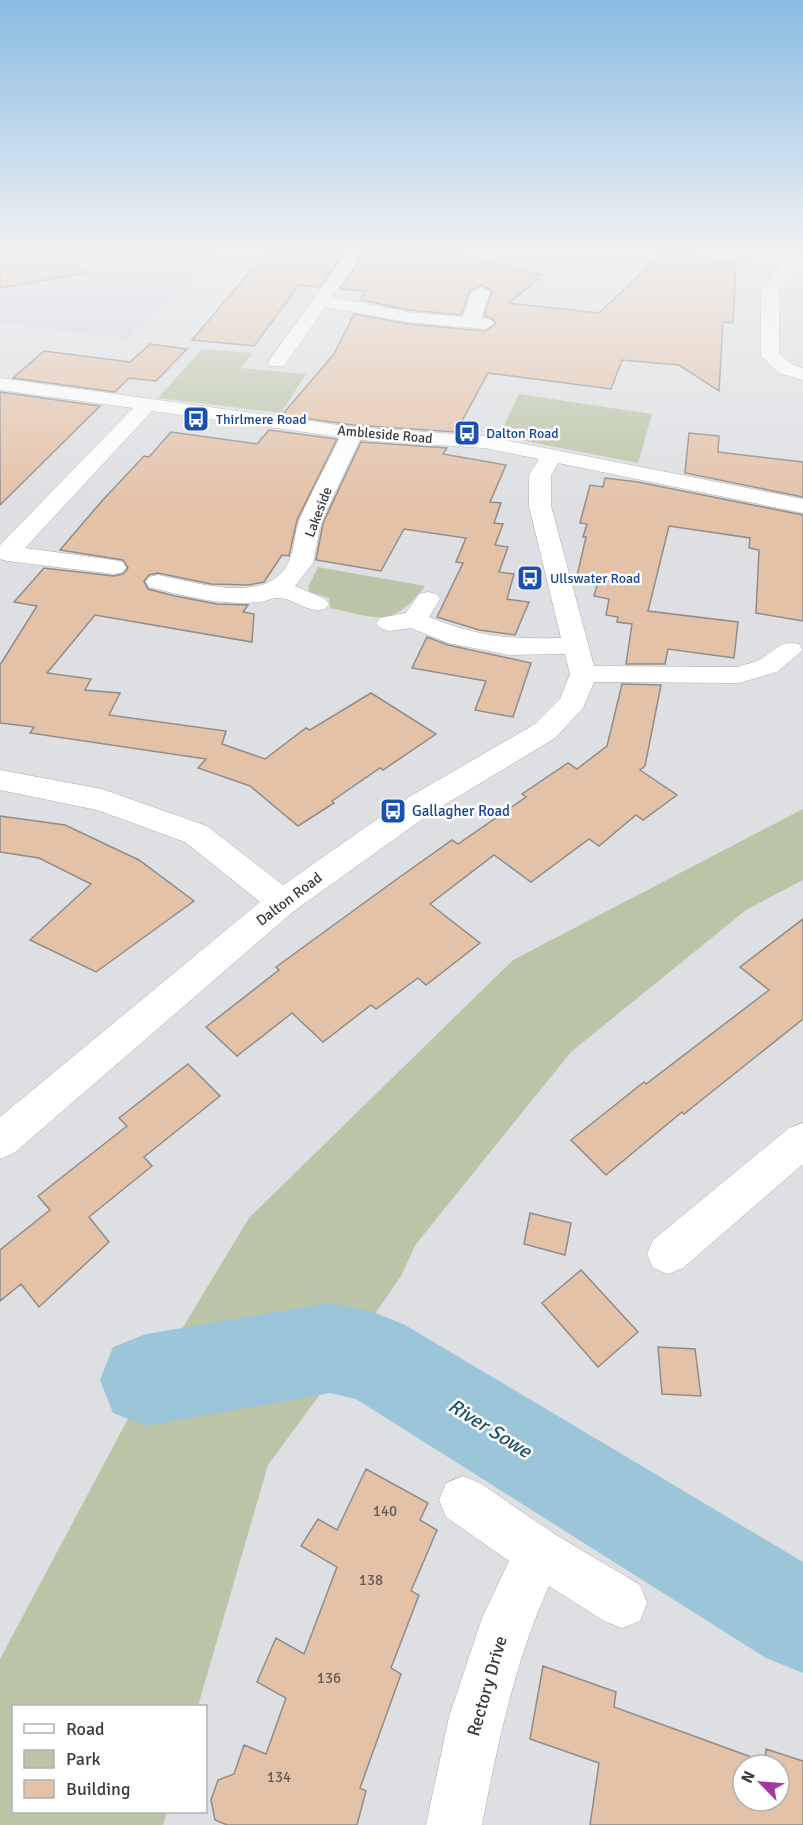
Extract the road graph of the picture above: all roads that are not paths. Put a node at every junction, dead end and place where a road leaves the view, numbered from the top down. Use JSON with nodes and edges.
{"nodes":[{"id":1,"x":293,"y":335,"type":"edge"},
{"id":2,"x":770,"y":335,"type":"edge"},
{"id":3,"x":297,"y":363,"type":"dead end"},
{"id":4,"x":803,"y":374,"type":"edge"},
{"id":5,"x":0,"y":384,"type":"edge"},
{"id":6,"x":147,"y":405,"type":"junction"},
{"id":7,"x":353,"y":433,"type":"junction"},
{"id":8,"x":553,"y":455,"type":"junction"},
{"id":9,"x":803,"y":506,"type":"edge"},
{"id":10,"x":3,"y":553,"type":"edge"},
{"id":11,"x":114,"y":567,"type":"dead end"},
{"id":12,"x":158,"y":582,"type":"dead end"},
{"id":13,"x":280,"y":589,"type":"junction"},
{"id":14,"x":316,"y":604,"type":"dead end"},
{"id":15,"x":411,"y":614,"type":"dead end"},
{"id":16,"x":790,"y":650,"type":"dead end"},
{"id":17,"x":580,"y":660,"type":"junction"},
{"id":18,"x":0,"y":780,"type":"edge"},
{"id":19,"x":282,"y":902,"type":"junction"},
{"id":20,"x":803,"y":1140,"type":"edge"},
{"id":21,"x":0,"y":1141,"type":"edge"},
{"id":22,"x":668,"y":1254,"type":"dead end"},
{"id":23,"x":463,"y":1500,"type":"dead end"},
{"id":24,"x":539,"y":1552,"type":"junction"},
{"id":25,"x":622,"y":1604,"type":"dead end"},
{"id":26,"x":454,"y":1825,"type":"edge"}],
"edges":[{"from":1,"to":3,"type":"street"},
{"from":2,"to":4,"type":"street"},
{"from":5,"to":6,"type":"street","name":"Ambleside Road"},
{"from":6,"to":7,"type":"street","name":"Ambleside Road"},
{"from":6,"to":10,"type":"street"},
{"from":7,"to":8,"type":"street","name":"Ambleside Road"},
{"from":7,"to":13,"type":"street","name":"Lakeside"},
{"from":8,"to":9,"type":"street","name":"Ambleside Road"},
{"from":8,"to":17,"type":"street"},
{"from":10,"to":11,"type":"street"},
{"from":12,"to":13,"type":"street"},
{"from":13,"to":14,"type":"street"},
{"from":15,"to":17,"type":"street"},
{"from":16,"to":17,"type":"street"},
{"from":17,"to":19,"type":"street","name":"Dalton Road"},
{"from":18,"to":19,"type":"street"},
{"from":19,"to":21,"type":"street","name":"Dalton Road"},
{"from":20,"to":22,"type":"street"},
{"from":23,"to":24,"type":"street"},
{"from":24,"to":25,"type":"street"},
{"from":24,"to":26,"type":"street","name":"Rectory Drive"}]}
